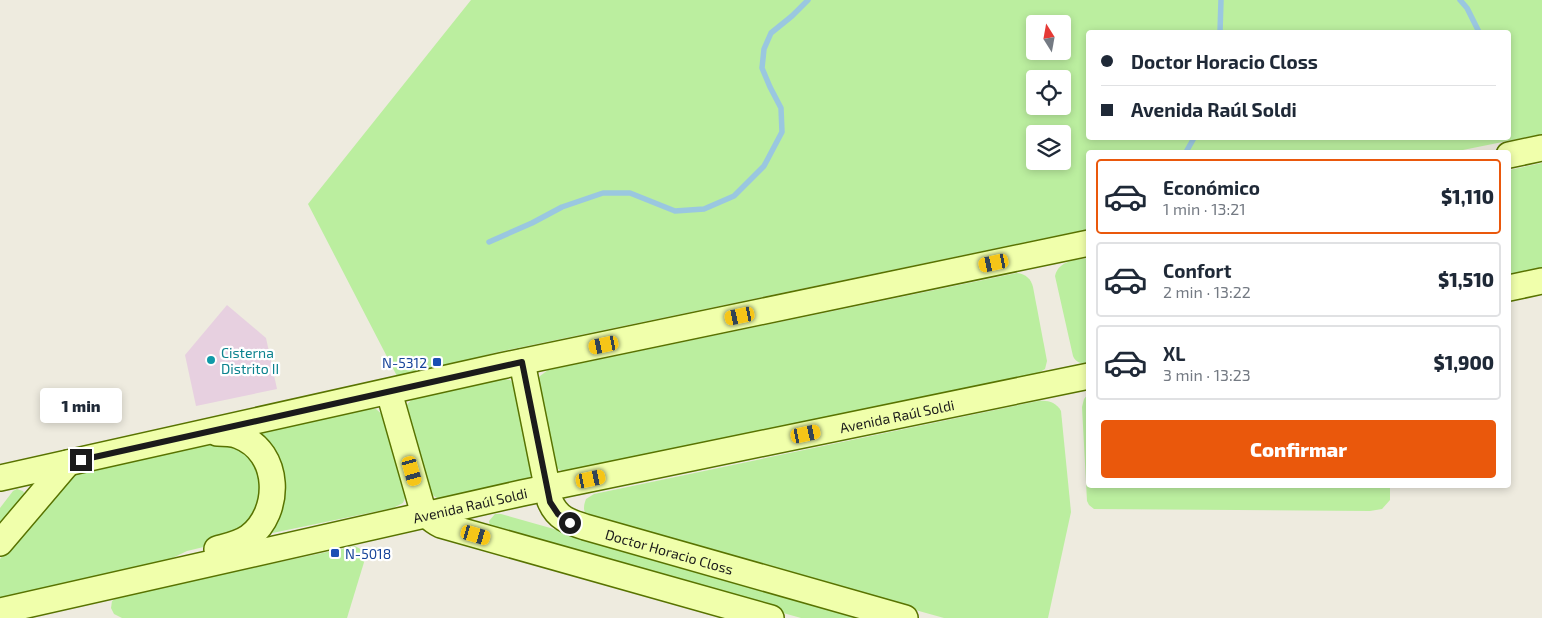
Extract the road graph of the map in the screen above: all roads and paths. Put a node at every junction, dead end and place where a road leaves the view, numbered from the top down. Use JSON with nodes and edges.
{"nodes":[{"id":1,"x":1542,"y":148,"type":"edge"},
{"id":2,"x":1511,"y":155,"type":"edge"},
{"id":3,"x":1086,"y":244,"type":"edge"},
{"id":4,"x":1542,"y":282,"type":"edge"},
{"id":5,"x":1511,"y":288,"type":"edge"},
{"id":6,"x":522,"y":362,"type":"junction"},
{"id":7,"x":1086,"y":377,"type":"edge"},
{"id":8,"x":389,"y":392,"type":"junction"},
{"id":9,"x":200,"y":434,"type":"junction"},
{"id":10,"x":68,"y":463,"type":"junction"},
{"id":11,"x":4,"y":481,"type":"edge"},
{"id":12,"x":547,"y":488,"type":"junction"},
{"id":13,"x":427,"y":516,"type":"junction"},
{"id":14,"x":0,"y":543,"type":"edge"},
{"id":15,"x":164,"y":574,"type":"junction"},
{"id":16,"x":0,"y":611,"type":"edge"},
{"id":17,"x":771,"y":618,"type":"edge"},
{"id":18,"x":904,"y":618,"type":"edge"}],
"edges":[{"from":1,"to":2,"type":"main road"},
{"from":3,"to":6,"type":"main road"},
{"from":4,"to":5,"type":"main road"},
{"from":6,"to":8,"type":"main road"},
{"from":6,"to":12,"type":"main road","name":"Doctor Horacio Closs"},
{"from":7,"to":12,"type":"main road","name":"Avenida Raúl Soldi"},
{"from":8,"to":9,"type":"main road"},
{"from":8,"to":13,"type":"main road"},
{"from":9,"to":10,"type":"main road"},
{"from":9,"to":15,"type":"main road"},
{"from":10,"to":11,"type":"main road"},
{"from":10,"to":14,"type":"main road"},
{"from":12,"to":13,"type":"main road","name":"Avenida Raúl Soldi"},
{"from":12,"to":18,"type":"main road","name":"Doctor Horacio Closs"},
{"from":13,"to":15,"type":"main road","name":"Avenida Raúl Soldi"},
{"from":13,"to":17,"type":"main road"},
{"from":15,"to":16,"type":"main road","name":"Avenida Raúl Soldi"}]}
